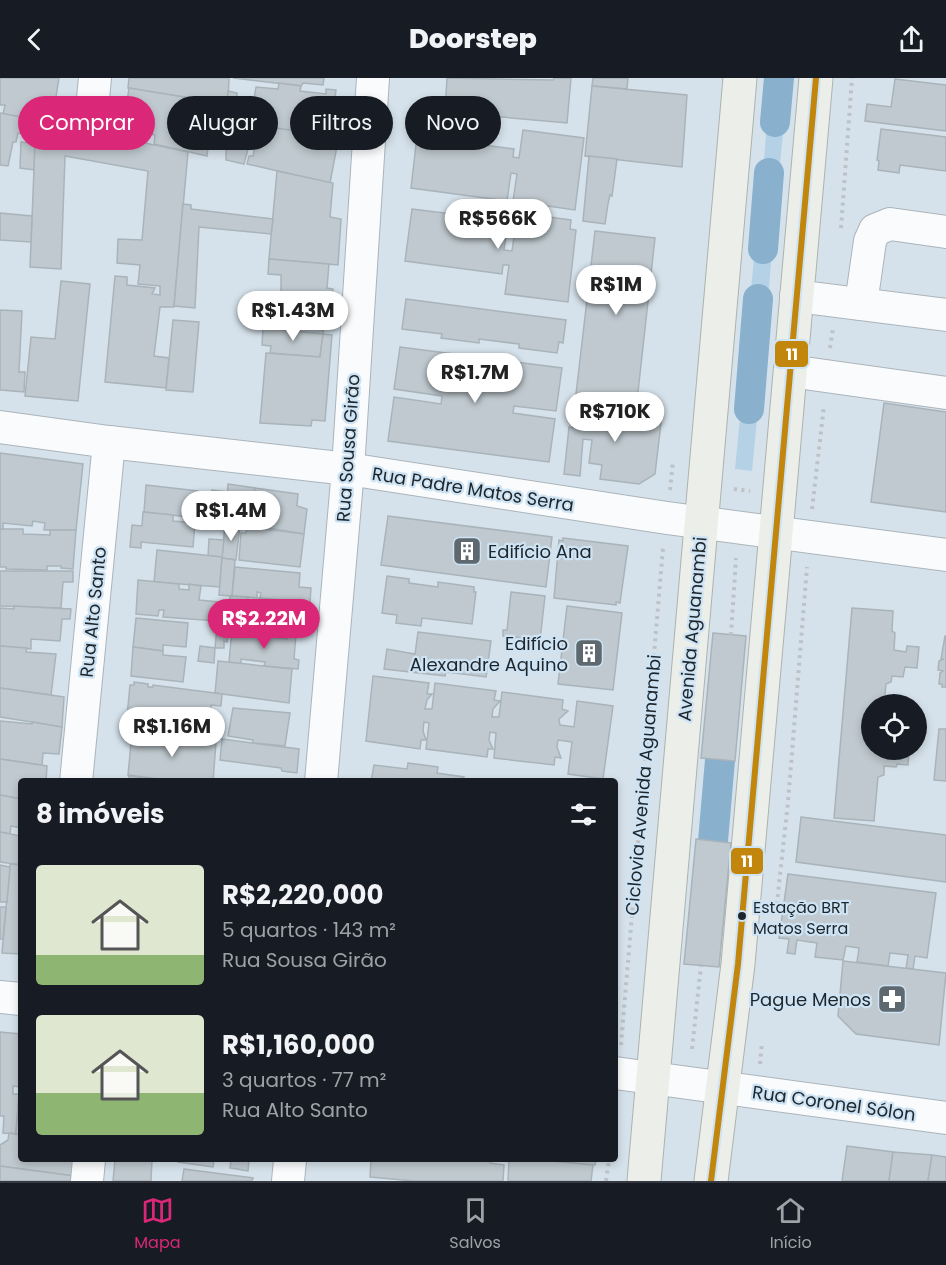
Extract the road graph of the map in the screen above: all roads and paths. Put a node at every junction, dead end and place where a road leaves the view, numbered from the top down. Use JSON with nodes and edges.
{"nodes":[{"id":1,"x":95,"y":78,"type":"edge"},
{"id":2,"x":373,"y":78,"type":"edge"},
{"id":3,"x":740,"y":78,"type":"edge"},
{"id":4,"x":816,"y":78,"type":"edge"},
{"id":5,"x":93,"y":96,"type":"edge"},
{"id":6,"x":946,"y":232,"type":"edge"},
{"id":7,"x":796,"y":296,"type":"junction"},
{"id":8,"x":861,"y":304,"type":"junction"},
{"id":9,"x":946,"y":315,"type":"edge"},
{"id":10,"x":790,"y":371,"type":"junction"},
{"id":11,"x":946,"y":393,"type":"edge"},
{"id":12,"x":0,"y":427,"type":"edge"},
{"id":13,"x":109,"y":442,"type":"junction"},
{"id":14,"x":348,"y":470,"type":"junction"},
{"id":15,"x":734,"y":489,"type":"dead end"},
{"id":16,"x":750,"y":492,"type":"dead end"},
{"id":17,"x":701,"y":522,"type":"junction"},
{"id":18,"x":776,"y":532,"type":"junction"},
{"id":19,"x":663,"y":549,"type":"dead end"},
{"id":20,"x":946,"y":555,"type":"edge"},
{"id":21,"x":736,"y":558,"type":"dead end"},
{"id":22,"x":807,"y":567,"type":"dead end"},
{"id":23,"x":731,"y":635,"type":"dead end"},
{"id":24,"x":76,"y":778,"type":"edge"},
{"id":25,"x":321,"y":778,"type":"edge"},
{"id":26,"x":775,"y":918,"type":"dead end"},
{"id":27,"x":701,"y":966,"type":"dead end"},
{"id":28,"x":0,"y":997,"type":"edge"},
{"id":29,"x":18,"y":999,"type":"edge"},
{"id":30,"x":763,"y":1034,"type":"dead end"},
{"id":31,"x":698,"y":1048,"type":"dead end"},
{"id":32,"x":685,"y":1049,"type":"dead end"},
{"id":33,"x":692,"y":1049,"type":"junction"},
{"id":34,"x":618,"y":1061,"type":"edge"},
{"id":35,"x":759,"y":1069,"type":"dead end"},
{"id":36,"x":653,"y":1078,"type":"junction"},
{"id":37,"x":723,"y":1088,"type":"junction"},
{"id":38,"x":946,"y":1118,"type":"edge"},
{"id":39,"x":89,"y":1162,"type":"edge"},
{"id":40,"x":290,"y":1162,"type":"edge"},
{"id":41,"x":609,"y":1162,"type":"edge"},
{"id":42,"x":87,"y":1181,"type":"edge"},
{"id":43,"x":288,"y":1181,"type":"edge"},
{"id":44,"x":606,"y":1181,"type":"edge"},
{"id":45,"x":644,"y":1181,"type":"edge"},
{"id":46,"x":711,"y":1181,"type":"edge"}],
"edges":[{"from":1,"to":5,"type":"street"},
{"from":2,"to":14,"type":"street","name":"Rua Sousa Girão"},
{"from":3,"to":17,"type":"main road","name":"Avenida Aguanambi"},
{"from":4,"to":7,"type":"main road"},
{"from":6,"to":8,"type":"street"},
{"from":7,"to":8,"type":"street"},
{"from":7,"to":10,"type":"main road"},
{"from":8,"to":9,"type":"street"},
{"from":10,"to":11,"type":"street"},
{"from":10,"to":18,"type":"main road"},
{"from":12,"to":13,"type":"street","name":"Rua Padre Matos Serra"},
{"from":13,"to":14,"type":"street","name":"Rua Padre Matos Serra"},
{"from":13,"to":24,"type":"street","name":"Rua Alto Santo"},
{"from":14,"to":17,"type":"street","name":"Rua Padre Matos Serra"},
{"from":14,"to":25,"type":"street","name":"Rua Sousa Girão"},
{"from":15,"to":16,"type":"path"},
{"from":17,"to":18,"type":"street","name":"Rua Padre Matos Serra"},
{"from":17,"to":36,"type":"main road","name":"Avenida Aguanambi"},
{"from":18,"to":20,"type":"street","name":"Rua Padre Matos Serra"},
{"from":18,"to":37,"type":"main road"},
{"from":19,"to":34,"type":"path","name":"Ciclovia Avenida Aguanambi"},
{"from":21,"to":23,"type":"path"},
{"from":22,"to":26,"type":"path"},
{"from":27,"to":33,"type":"path"},
{"from":28,"to":29,"type":"street"},
{"from":30,"to":35,"type":"path"},
{"from":31,"to":33,"type":"path"},
{"from":32,"to":33,"type":"path"},
{"from":34,"to":36,"type":"street","name":"Rua Coronel Sólon"},
{"from":36,"to":37,"type":"street","name":"Rua Coronel Sólon"},
{"from":36,"to":45,"type":"main road","name":"Avenida Aguanambi"},
{"from":37,"to":38,"type":"street","name":"Rua Coronel Sólon"},
{"from":37,"to":46,"type":"main road"},
{"from":39,"to":42,"type":"street"},
{"from":40,"to":43,"type":"street"},
{"from":41,"to":44,"type":"path"}]}
